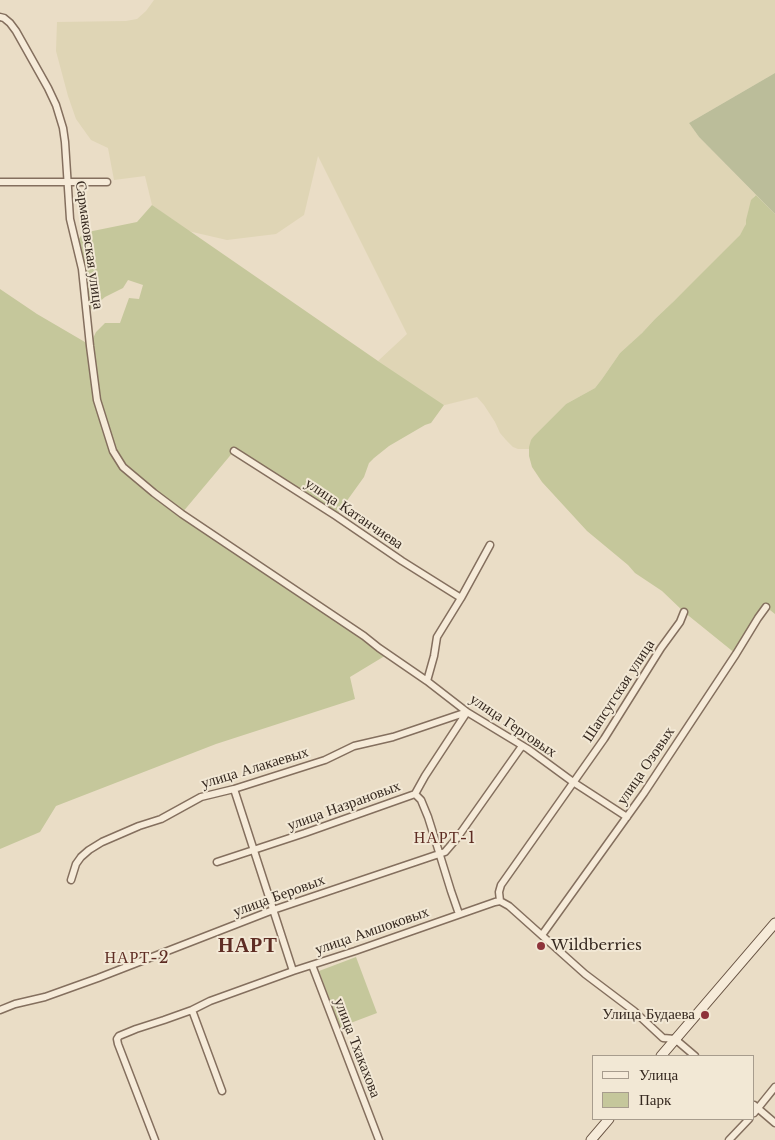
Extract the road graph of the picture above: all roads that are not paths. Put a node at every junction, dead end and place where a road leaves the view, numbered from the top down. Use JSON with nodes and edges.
{"nodes":[{"id":1,"x":0,"y":17,"type":"edge"},
{"id":2,"x":0,"y":182,"type":"edge"},
{"id":3,"x":107,"y":182,"type":"dead end"},
{"id":4,"x":67,"y":183,"type":"junction"},
{"id":5,"x":234,"y":451,"type":"dead end"},
{"id":6,"x":490,"y":544,"type":"dead end"},
{"id":7,"x":461,"y":598,"type":"junction"},
{"id":8,"x":766,"y":607,"type":"dead end"},
{"id":9,"x":684,"y":612,"type":"dead end"},
{"id":10,"x":388,"y":654,"type":"joint"},
{"id":11,"x":427,"y":680,"type":"junction"},
{"id":12,"x":468,"y":712,"type":"junction"},
{"id":13,"x":522,"y":746,"type":"junction"},
{"id":14,"x":573,"y":782,"type":"junction"},
{"id":15,"x":234,"y":789,"type":"junction"},
{"id":16,"x":415,"y":794,"type":"junction"},
{"id":17,"x":627,"y":817,"type":"junction"},
{"id":18,"x":254,"y":850,"type":"junction"},
{"id":19,"x":440,"y":854,"type":"junction"},
{"id":20,"x":217,"y":862,"type":"dead end"},
{"id":21,"x":71,"y":880,"type":"dead end"},
{"id":22,"x":500,"y":901,"type":"junction"},
{"id":23,"x":273,"y":910,"type":"junction"},
{"id":24,"x":459,"y":914,"type":"junction"},
{"id":25,"x":775,"y":923,"type":"edge"},
{"id":26,"x":542,"y":935,"type":"junction"},
{"id":27,"x":312,"y":965,"type":"junction"},
{"id":28,"x":293,"y":971,"type":"junction"},
{"id":29,"x":0,"y":1010,"type":"edge"},
{"id":30,"x":192,"y":1010,"type":"junction"},
{"id":31,"x":676,"y":1039,"type":"junction"},
{"id":32,"x":662,"y":1055,"type":"edge"},
{"id":33,"x":695,"y":1055,"type":"edge"},
{"id":34,"x":775,"y":1087,"type":"edge"},
{"id":35,"x":222,"y":1091,"type":"dead end"},
{"id":36,"x":755,"y":1109,"type":"edge"},
{"id":37,"x":607,"y":1120,"type":"edge"},
{"id":38,"x":748,"y":1120,"type":"edge"},
{"id":39,"x":775,"y":1123,"type":"edge"},
{"id":40,"x":155,"y":1140,"type":"edge"},
{"id":41,"x":378,"y":1140,"type":"edge"},
{"id":42,"x":591,"y":1140,"type":"edge"},
{"id":43,"x":729,"y":1140,"type":"edge"}],
"edges":[{"from":1,"to":4,"type":"street","name":"Сармаковская улица"},
{"from":2,"to":4,"type":"street"},
{"from":3,"to":4,"type":"street"},
{"from":4,"to":10,"type":"street","name":"Сармаковская улица"},
{"from":5,"to":7,"type":"street","name":"улица Катанчиева"},
{"from":6,"to":7,"type":"street"},
{"from":7,"to":11,"type":"street"},
{"from":8,"to":17,"type":"street","name":"улица Озовых"},
{"from":9,"to":14,"type":"street","name":"Шапсугская улица"},
{"from":10,"to":11,"type":"street","name":"улица Герговых"},
{"from":11,"to":12,"type":"street","name":"улица Герговых"},
{"from":12,"to":13,"type":"street","name":"улица Герговых"},
{"from":12,"to":15,"type":"street","name":"улица Алакаевых"},
{"from":12,"to":16,"type":"street","name":"улица Назрановых"},
{"from":13,"to":14,"type":"street","name":"улица Герговых"},
{"from":13,"to":19,"type":"street","name":"улица Беровых"},
{"from":14,"to":17,"type":"street","name":"улица Герговых"},
{"from":14,"to":22,"type":"street"},
{"from":15,"to":18,"type":"street"},
{"from":15,"to":21,"type":"street","name":"улица Алакаевых"},
{"from":16,"to":18,"type":"street","name":"улица Назрановых"},
{"from":16,"to":19,"type":"street"},
{"from":17,"to":26,"type":"street","name":"улица Озовых"},
{"from":18,"to":20,"type":"street","name":"улица Назрановых"},
{"from":18,"to":23,"type":"street"},
{"from":19,"to":23,"type":"street","name":"улица Беровых"},
{"from":19,"to":24,"type":"street"},
{"from":22,"to":24,"type":"street","name":"улица Амшоковых"},
{"from":22,"to":26,"type":"street"},
{"from":23,"to":28,"type":"street"},
{"from":23,"to":29,"type":"street","name":"улица Беровых"},
{"from":24,"to":27,"type":"street","name":"улица Амшоковых"},
{"from":25,"to":31,"type":"street"},
{"from":26,"to":31,"type":"street"},
{"from":27,"to":28,"type":"street","name":"улица Амшоковых"},
{"from":27,"to":41,"type":"street","name":"улица Тхакахова"},
{"from":28,"to":30,"type":"street","name":"улица Амшоковых"},
{"from":30,"to":35,"type":"street"},
{"from":30,"to":40,"type":"street","name":"улица Амшоковых"},
{"from":31,"to":32,"type":"street"},
{"from":31,"to":33,"type":"street"},
{"from":34,"to":36,"type":"street"},
{"from":36,"to":39,"type":"street"},
{"from":37,"to":42,"type":"street"},
{"from":38,"to":43,"type":"street"}]}
